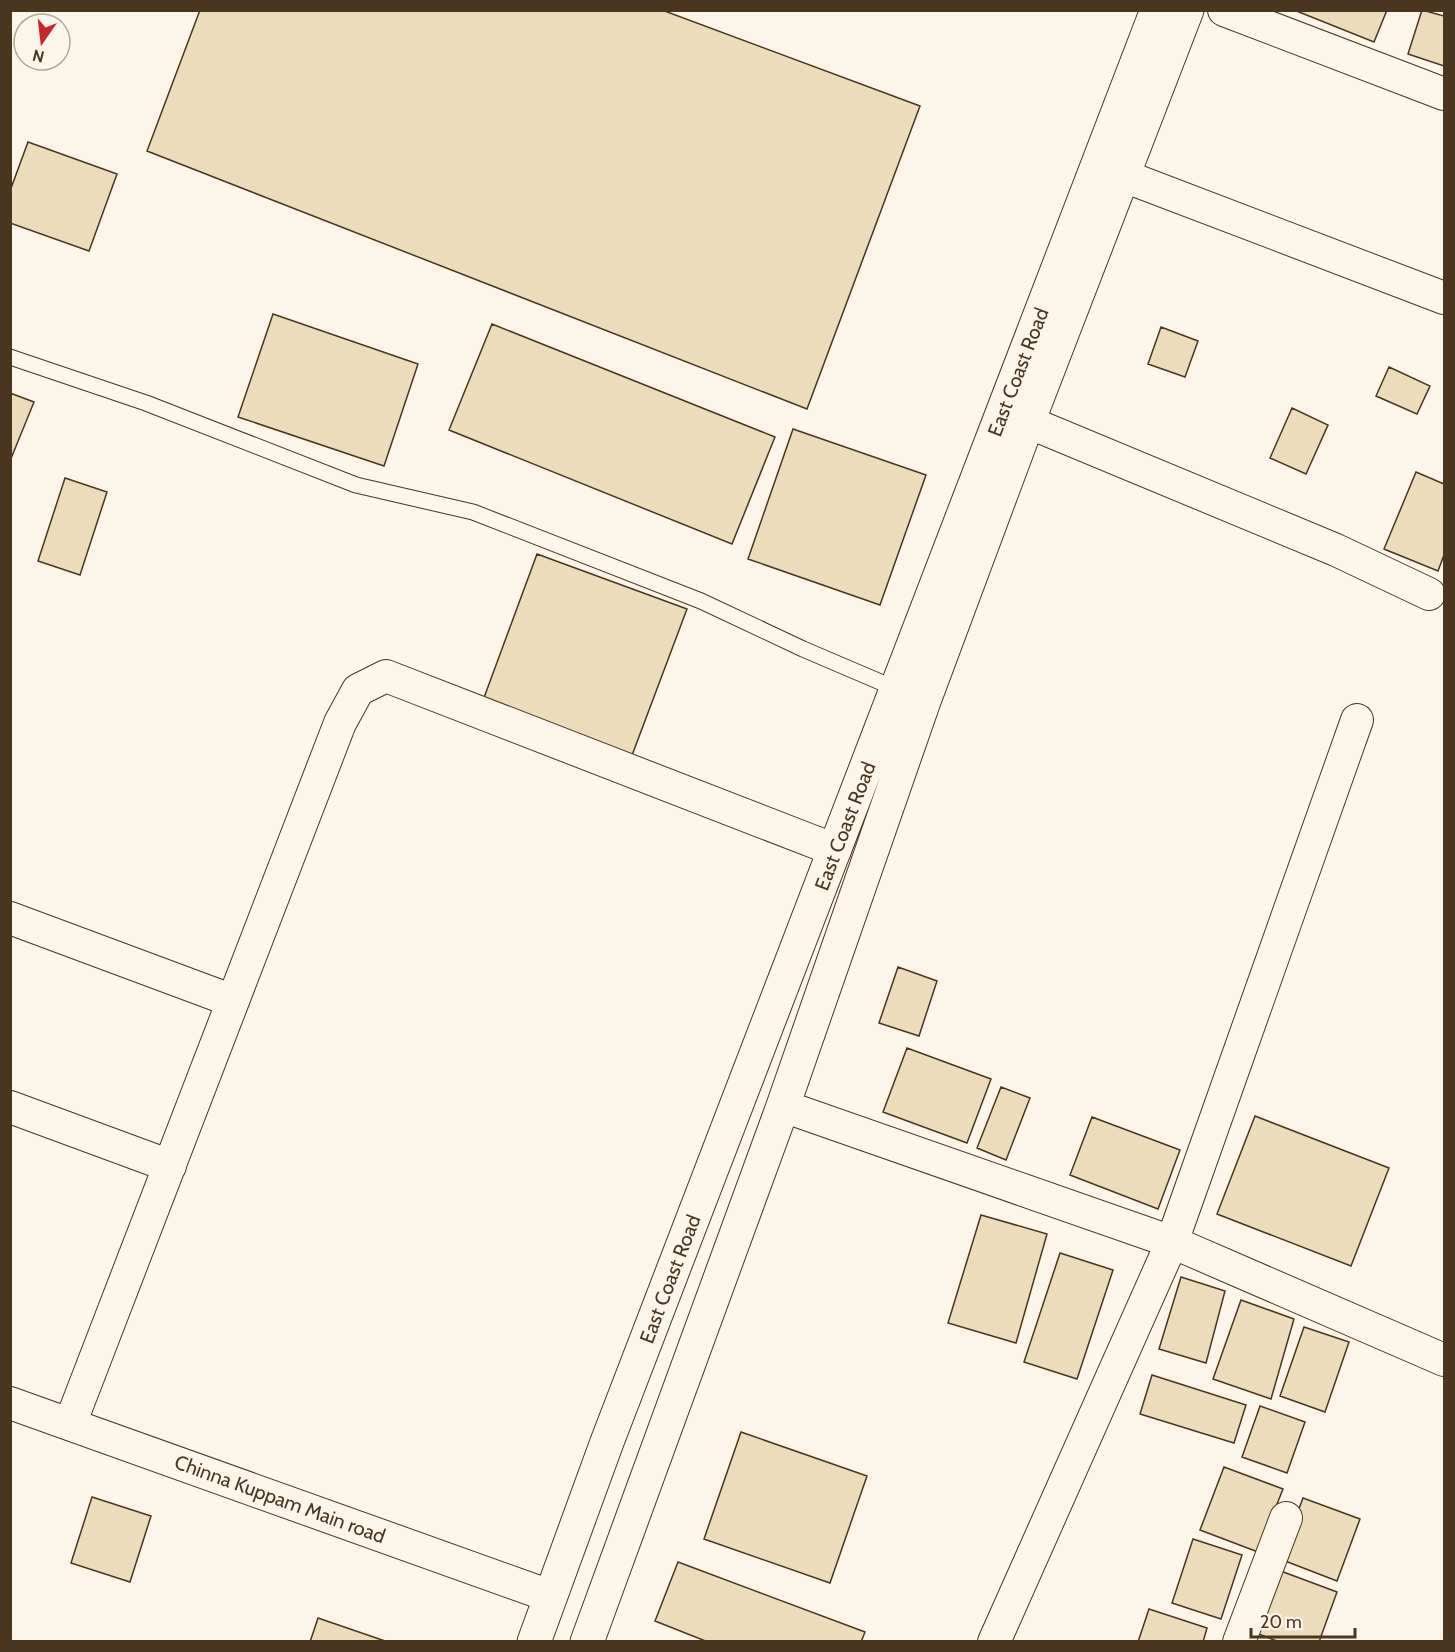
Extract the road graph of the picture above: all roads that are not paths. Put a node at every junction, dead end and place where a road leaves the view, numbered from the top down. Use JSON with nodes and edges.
{"nodes":[{"id":1,"x":1157,"y":10,"type":"edge"},
{"id":2,"x":1186,"y":10,"type":"edge"},
{"id":3,"x":1224,"y":10,"type":"edge"},
{"id":4,"x":1444,"y":94,"type":"edge"},
{"id":5,"x":1124,"y":176,"type":"junction"},
{"id":6,"x":1444,"y":298,"type":"edge"},
{"id":7,"x":10,"y":357,"type":"edge"},
{"id":8,"x":1028,"y":422,"type":"junction"},
{"id":9,"x":1429,"y":594,"type":"dead end"},
{"id":10,"x":910,"y":695,"type":"junction"},
{"id":11,"x":1357,"y":720,"type":"dead end"},
{"id":12,"x":835,"y":850,"type":"junction"},
{"id":13,"x":10,"y":918,"type":"edge"},
{"id":14,"x":233,"y":1001,"type":"junction"},
{"id":15,"x":783,"y":1106,"type":"junction"},
{"id":16,"x":10,"y":1107,"type":"edge"},
{"id":17,"x":170,"y":1166,"type":"junction"},
{"id":18,"x":1172,"y":1242,"type":"junction"},
{"id":19,"x":1444,"y":1360,"type":"edge"},
{"id":20,"x":10,"y":1403,"type":"edge"},
{"id":21,"x":70,"y":1424,"type":"junction"},
{"id":22,"x":1286,"y":1518,"type":"dead end"},
{"id":23,"x":550,"y":1596,"type":"junction"},
{"id":24,"x":534,"y":1641,"type":"edge"},
{"id":25,"x":586,"y":1641,"type":"edge"},
{"id":26,"x":994,"y":1641,"type":"edge"},
{"id":27,"x":1239,"y":1641,"type":"edge"}],
"edges":[{"from":1,"to":10,"type":"main road","name":"East Coast Road"},
{"from":2,"to":5,"type":"main road","name":"East Coast Road"},
{"from":3,"to":4,"type":"street"},
{"from":5,"to":6,"type":"street"},
{"from":5,"to":8,"type":"main road","name":"East Coast Road"},
{"from":7,"to":10,"type":"lane"},
{"from":8,"to":9,"type":"street"},
{"from":8,"to":10,"type":"main road","name":"East Coast Road"},
{"from":10,"to":12,"type":"main road","name":"East Coast Road"},
{"from":10,"to":15,"type":"main road","name":"East Coast Road"},
{"from":11,"to":18,"type":"street"},
{"from":12,"to":14,"type":"street"},
{"from":12,"to":23,"type":"main road","name":"East Coast Road"},
{"from":13,"to":14,"type":"street"},
{"from":14,"to":17,"type":"street"},
{"from":15,"to":18,"type":"street"},
{"from":15,"to":25,"type":"main road","name":"East Coast Road"},
{"from":16,"to":17,"type":"street"},
{"from":17,"to":21,"type":"street"},
{"from":18,"to":19,"type":"street"},
{"from":18,"to":26,"type":"street"},
{"from":20,"to":21,"type":"street","name":"Chinna Kuppam Main road"},
{"from":21,"to":23,"type":"street","name":"Chinna Kuppam Main road"},
{"from":22,"to":27,"type":"street"},
{"from":23,"to":24,"type":"main road","name":"East Coast Road"}]}
